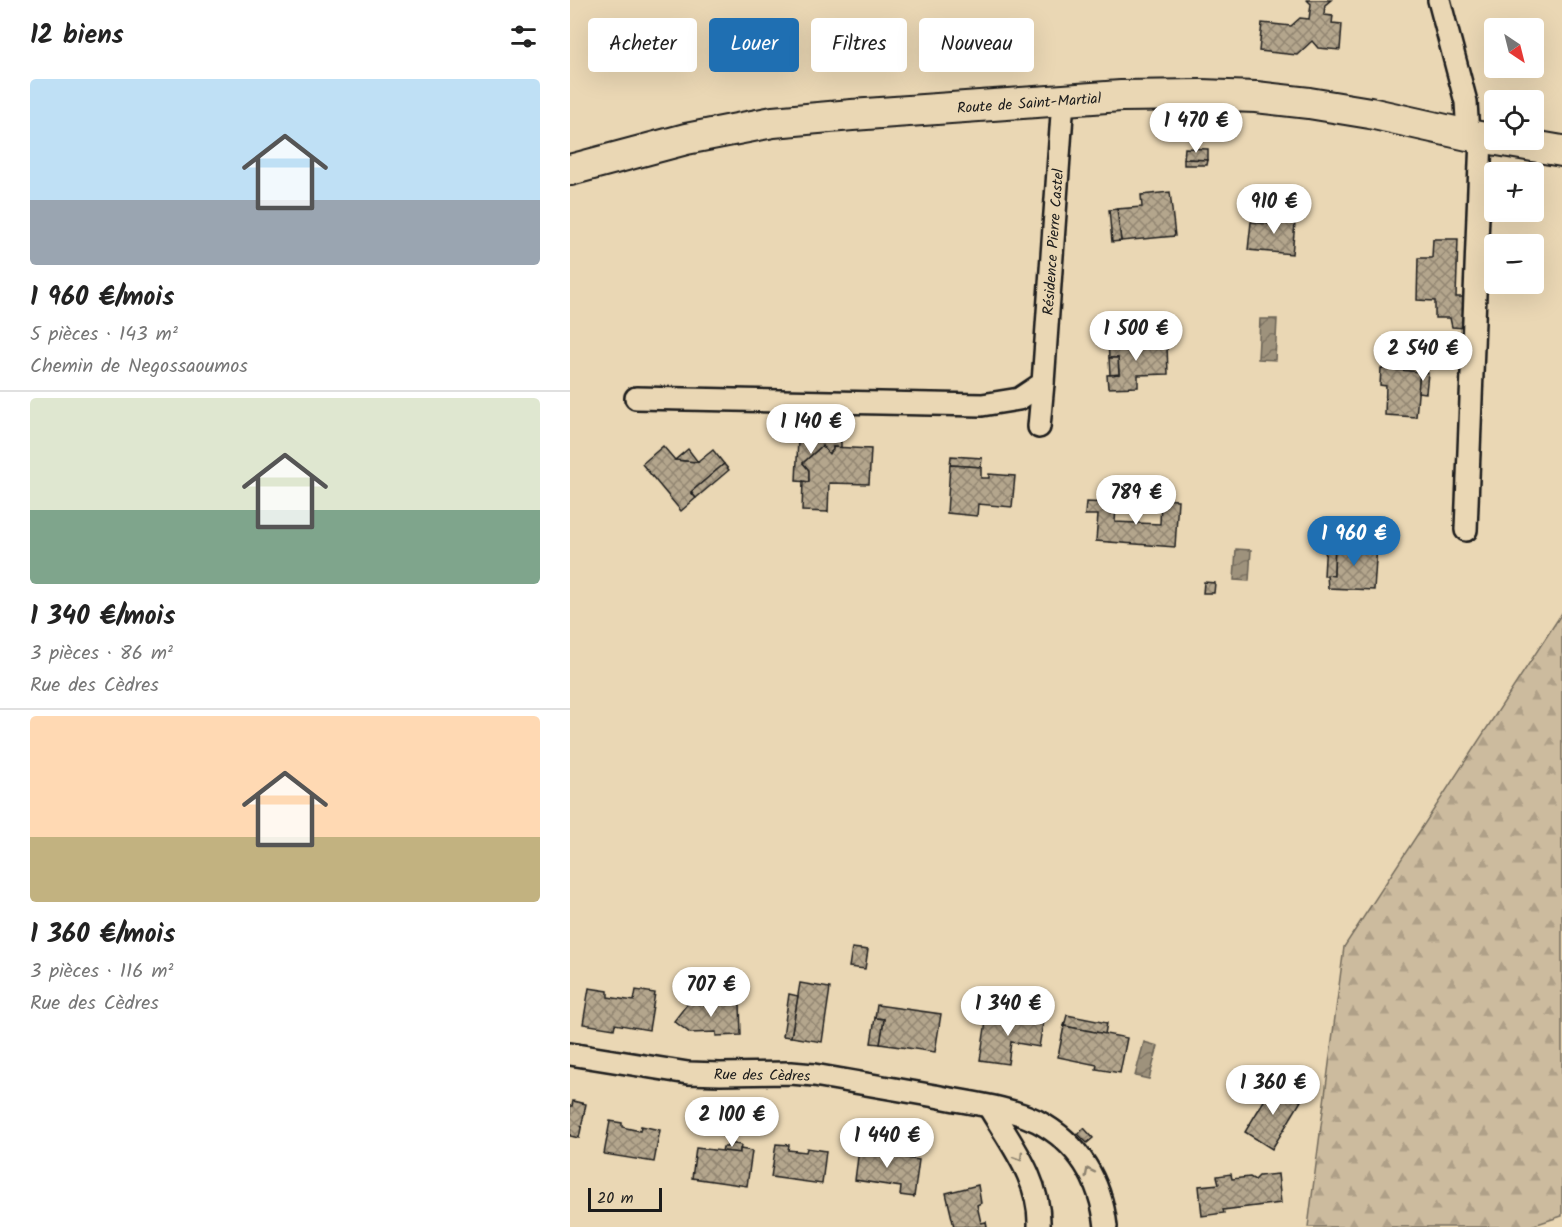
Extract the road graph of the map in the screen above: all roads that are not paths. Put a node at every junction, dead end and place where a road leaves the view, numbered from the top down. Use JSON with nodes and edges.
{"nodes":[{"id":1,"x":1439,"y":0,"type":"edge"},
{"id":2,"x":1063,"y":100,"type":"junction"},
{"id":3,"x":1474,"y":136,"type":"junction"},
{"id":4,"x":1562,"y":151,"type":"edge"},
{"id":5,"x":570,"y":170,"type":"edge"},
{"id":6,"x":1043,"y":383,"type":"junction"},
{"id":7,"x":636,"y":399,"type":"dead end"},
{"id":8,"x":1039,"y":427,"type":"dead end"},
{"id":9,"x":1466,"y":530,"type":"dead end"},
{"id":10,"x":570,"y":1054,"type":"edge"},
{"id":11,"x":989,"y":1107,"type":"junction"},
{"id":12,"x":1039,"y":1227,"type":"edge"},
{"id":13,"x":1106,"y":1227,"type":"edge"}],
"edges":[{"from":1,"to":3,"type":"street"},
{"from":2,"to":3,"type":"main road","name":"Route de Saint-Martial"},
{"from":2,"to":5,"type":"main road","name":"Route de Saint-Martial"},
{"from":2,"to":6,"type":"street","name":"Résidence Pierre Castel"},
{"from":3,"to":4,"type":"main road","name":"Route de Saint-Martial"},
{"from":3,"to":9,"type":"street"},
{"from":6,"to":7,"type":"street"},
{"from":6,"to":8,"type":"street","name":"Résidence Pierre Castel"},
{"from":10,"to":11,"type":"street","name":"Rue des Cèdres"},
{"from":11,"to":12,"type":"street","one_way":true},
{"from":13,"to":11,"type":"street","name":"Rue des Cèdres","one_way":true}]}
